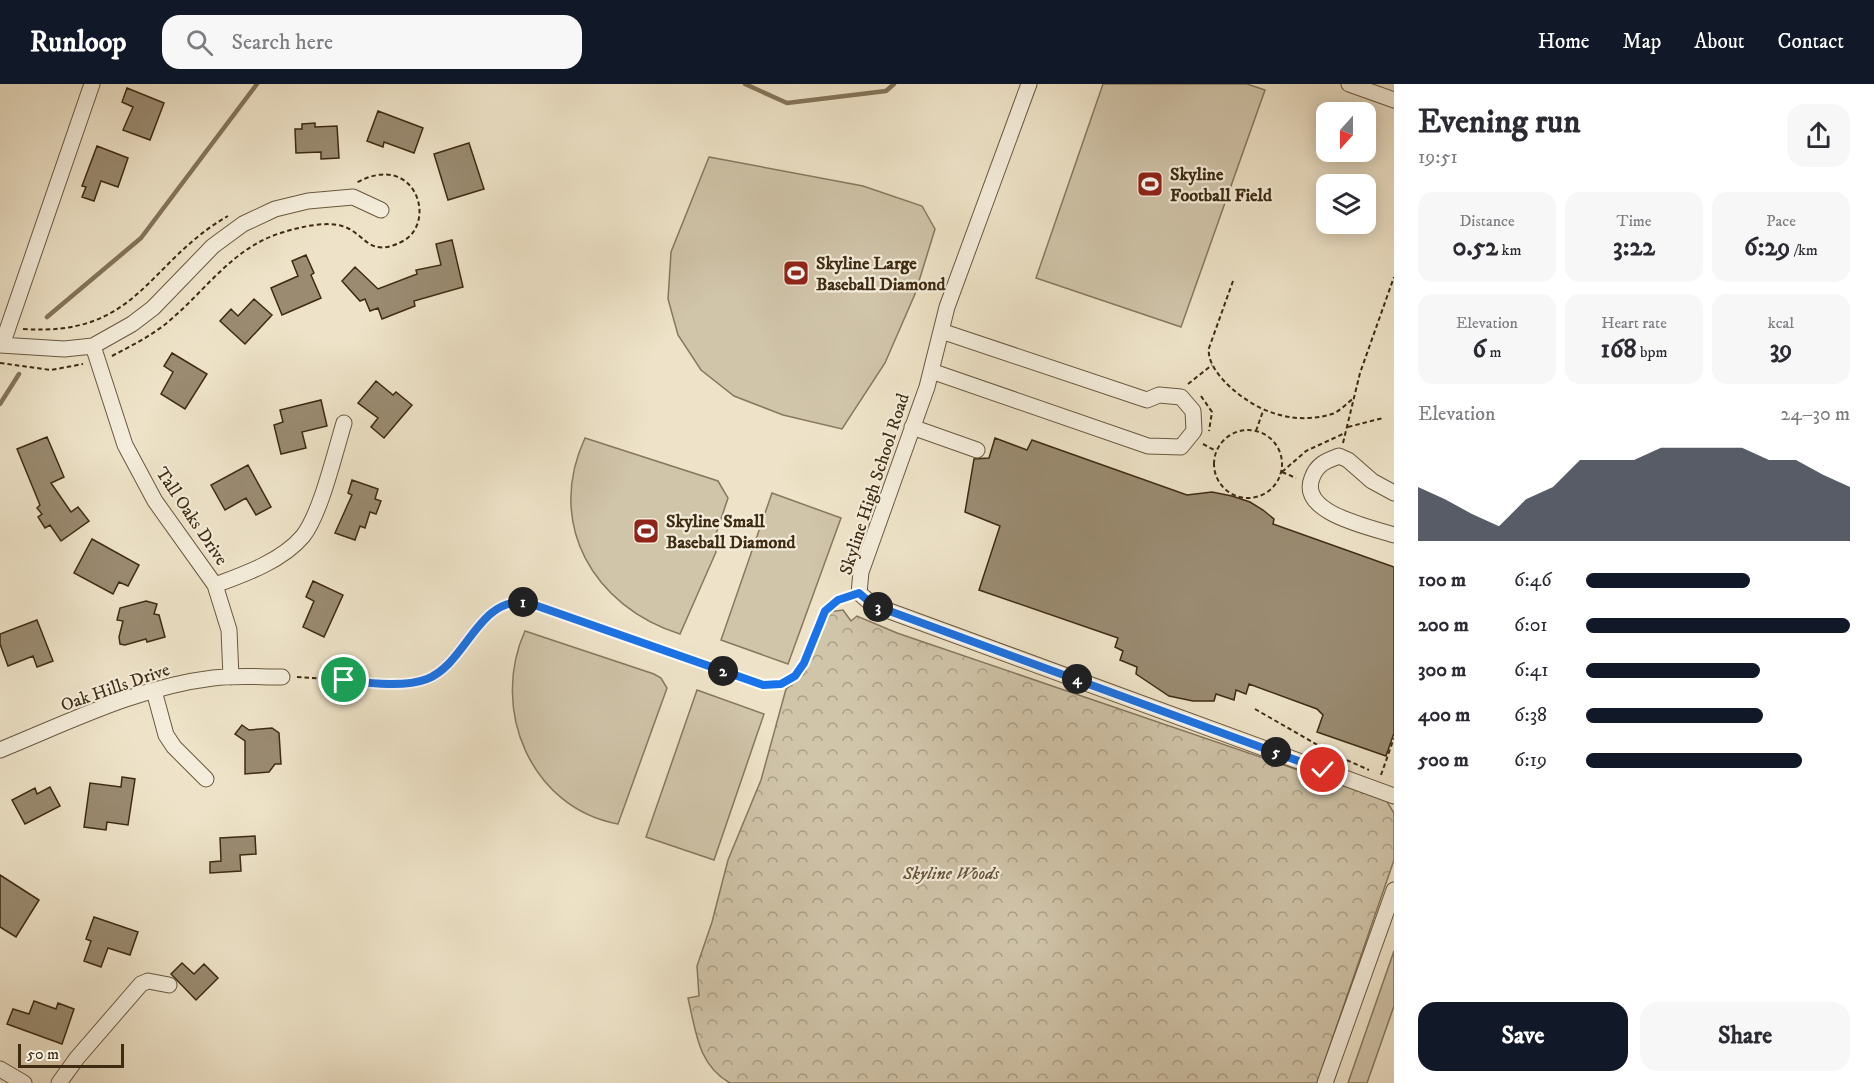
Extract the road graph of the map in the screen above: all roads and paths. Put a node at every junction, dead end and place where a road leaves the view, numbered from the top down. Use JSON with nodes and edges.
{"nodes":[{"id":1,"x":92,"y":84,"type":"edge"},
{"id":2,"x":1029,"y":84,"type":"edge"},
{"id":3,"x":1349,"y":84,"type":"edge"},
{"id":4,"x":1394,"y":100,"type":"edge"},
{"id":5,"x":352,"y":186,"type":"dead end"},
{"id":6,"x":381,"y":210,"type":"dead end"},
{"id":7,"x":233,"y":213,"type":"dead end"},
{"id":8,"x":1394,"y":277,"type":"edge"},
{"id":9,"x":1233,"y":281,"type":"dead end"},
{"id":10,"x":8,"y":326,"type":"junction"},
{"id":11,"x":941,"y":331,"type":"junction"},
{"id":12,"x":1,"y":345,"type":"edge"},
{"id":13,"x":93,"y":346,"type":"junction"},
{"id":14,"x":109,"y":357,"type":"dead end"},
{"id":15,"x":0,"y":363,"type":"edge"},
{"id":16,"x":86,"y":363,"type":"dead end"},
{"id":17,"x":931,"y":371,"type":"junction"},
{"id":18,"x":1354,"y":398,"type":"junction"},
{"id":19,"x":1263,"y":411,"type":"junction"},
{"id":20,"x":1383,"y":418,"type":"dead end"},
{"id":21,"x":344,"y":423,"type":"dead end"},
{"id":22,"x":912,"y":427,"type":"junction"},
{"id":23,"x":1346,"y":428,"type":"junction"},
{"id":24,"x":1256,"y":431,"type":"junction"},
{"id":25,"x":1345,"y":432,"type":"junction"},
{"id":26,"x":1202,"y":444,"type":"dead end"},
{"id":27,"x":977,"y":450,"type":"dead end"},
{"id":28,"x":1216,"y":451,"type":"junction"},
{"id":29,"x":1339,"y":456,"type":"junction"},
{"id":30,"x":1282,"y":472,"type":"junction"},
{"id":31,"x":1296,"y":478,"type":"dead end"},
{"id":32,"x":1394,"y":493,"type":"edge"},
{"id":33,"x":1394,"y":535,"type":"edge"},
{"id":34,"x":215,"y":585,"type":"junction"},
{"id":35,"x":859,"y":593,"type":"junction"},
{"id":36,"x":231,"y":677,"type":"junction"},
{"id":37,"x":282,"y":677,"type":"dead end"},
{"id":38,"x":306,"y":678,"type":"dead end"},
{"id":39,"x":154,"y":690,"type":"junction"},
{"id":40,"x":1255,"y":709,"type":"dead end"},
{"id":41,"x":1394,"y":738,"type":"edge"},
{"id":42,"x":0,"y":750,"type":"edge"},
{"id":43,"x":1381,"y":775,"type":"junction"},
{"id":44,"x":1388,"y":777,"type":"dead end"},
{"id":45,"x":206,"y":779,"type":"dead end"},
{"id":46,"x":1394,"y":796,"type":"edge"},
{"id":47,"x":1394,"y":890,"type":"edge"},
{"id":48,"x":169,"y":984,"type":"dead end"},
{"id":49,"x":0,"y":1069,"type":"edge"},
{"id":50,"x":24,"y":1083,"type":"edge"},
{"id":51,"x":59,"y":1083,"type":"edge"},
{"id":52,"x":1325,"y":1083,"type":"edge"}],
"edges":[{"from":1,"to":10,"type":"street"},
{"from":2,"to":11,"type":"street","name":"Skyline High School Road"},
{"from":3,"to":4,"type":"street"},
{"from":5,"to":14,"type":"path"},
{"from":6,"to":13,"type":"street"},
{"from":7,"to":10,"type":"path"},
{"from":8,"to":18,"type":"path"},
{"from":9,"to":19,"type":"path"},
{"from":10,"to":12,"type":"street"},
{"from":11,"to":17,"type":"street","name":"Skyline High School Road"},
{"from":11,"to":17,"type":"street"},
{"from":12,"to":13,"type":"street"},
{"from":13,"to":34,"type":"street","name":"Tall Oaks Drive"},
{"from":15,"to":16,"type":"path"},
{"from":17,"to":22,"type":"street","name":"Skyline High School Road"},
{"from":18,"to":19,"type":"path"},
{"from":18,"to":23,"type":"path"},
{"from":19,"to":24,"type":"path"},
{"from":20,"to":23,"type":"path"},
{"from":21,"to":34,"type":"street"},
{"from":22,"to":27,"type":"street"},
{"from":22,"to":35,"type":"street","name":"Skyline High School Road"},
{"from":23,"to":25,"type":"path"},
{"from":24,"to":28,"type":"path"},
{"from":24,"to":30,"type":"path"},
{"from":25,"to":29,"type":"path"},
{"from":25,"to":30,"type":"path"},
{"from":26,"to":28,"type":"path"},
{"from":28,"to":30,"type":"path"},
{"from":29,"to":32,"type":"street"},
{"from":29,"to":33,"type":"street"},
{"from":30,"to":31,"type":"path"},
{"from":34,"to":36,"type":"street","name":"Tall Oaks Drive"},
{"from":35,"to":38,"type":"path"},
{"from":35,"to":46,"type":"street","name":"Skyline High School Road"},
{"from":36,"to":37,"type":"street","name":"Oak Hills Drive"},
{"from":36,"to":39,"type":"street","name":"Oak Hills Drive"},
{"from":39,"to":42,"type":"street","name":"Oak Hills Drive"},
{"from":39,"to":45,"type":"street"},
{"from":40,"to":43,"type":"path"},
{"from":41,"to":43,"type":"path"},
{"from":43,"to":44,"type":"path"},
{"from":47,"to":52,"type":"street"},
{"from":48,"to":51,"type":"street"},
{"from":49,"to":50,"type":"street"}]}
